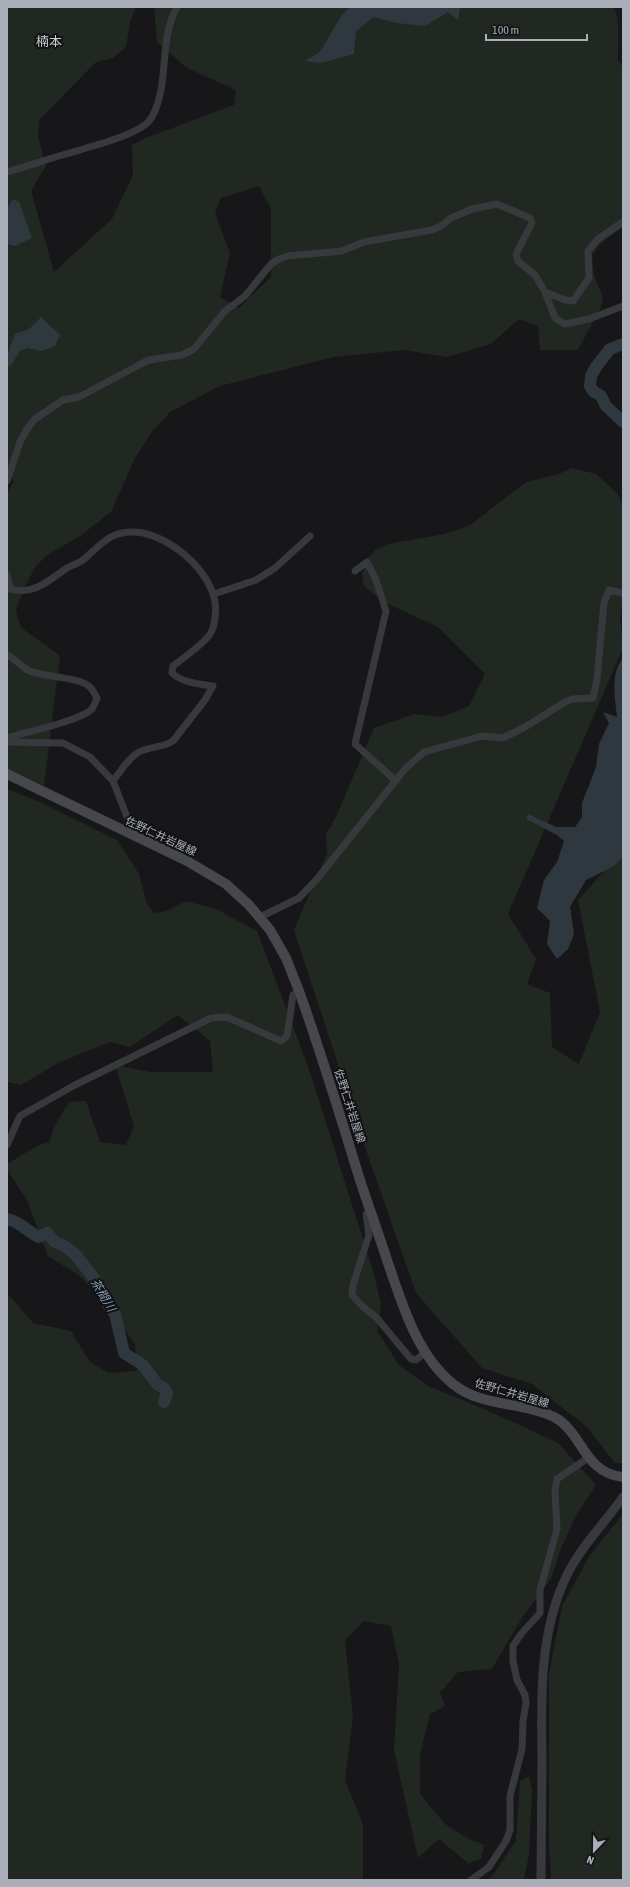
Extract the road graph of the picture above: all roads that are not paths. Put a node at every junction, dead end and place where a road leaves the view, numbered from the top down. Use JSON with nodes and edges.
{"nodes":[{"id":1,"x":177,"y":7,"type":"edge"},
{"id":2,"x":7,"y":172,"type":"edge"},
{"id":3,"x":623,"y":222,"type":"edge"},
{"id":4,"x":545,"y":292,"type":"junction"},
{"id":5,"x":623,"y":306,"type":"edge"},
{"id":6,"x":9,"y":470,"type":"edge"},
{"id":7,"x":7,"y":481,"type":"edge"},
{"id":8,"x":310,"y":536,"type":"dead end"},
{"id":9,"x":355,"y":571,"type":"dead end"},
{"id":10,"x":7,"y":575,"type":"edge"},
{"id":11,"x":623,"y":593,"type":"edge"},
{"id":12,"x":214,"y":594,"type":"junction"},
{"id":13,"x":7,"y":655,"type":"edge"},
{"id":14,"x":7,"y":738,"type":"edge"},
{"id":15,"x":7,"y":742,"type":"edge"},
{"id":16,"x":7,"y":774,"type":"edge"},
{"id":17,"x":395,"y":780,"type":"junction"},
{"id":18,"x":113,"y":781,"type":"junction"},
{"id":19,"x":127,"y":833,"type":"junction"},
{"id":20,"x":260,"y":917,"type":"junction"},
{"id":21,"x":299,"y":991,"type":"junction"},
{"id":22,"x":7,"y":1145,"type":"edge"},
{"id":23,"x":370,"y":1211,"type":"junction"},
{"id":24,"x":426,"y":1352,"type":"junction"},
{"id":25,"x":588,"y":1458,"type":"junction"},
{"id":26,"x":623,"y":1477,"type":"edge"},
{"id":27,"x":623,"y":1497,"type":"edge"},
{"id":28,"x":471,"y":1880,"type":"edge"},
{"id":29,"x":541,"y":1880,"type":"edge"}],
"edges":[{"from":1,"to":2,"type":"street"},
{"from":3,"to":4,"type":"street"},
{"from":4,"to":5,"type":"street"},
{"from":4,"to":6,"type":"street"},
{"from":6,"to":7,"type":"street"},
{"from":8,"to":12,"type":"street"},
{"from":9,"to":17,"type":"street"},
{"from":10,"to":12,"type":"street"},
{"from":11,"to":17,"type":"street"},
{"from":12,"to":18,"type":"street"},
{"from":13,"to":14,"type":"street"},
{"from":15,"to":18,"type":"street"},
{"from":16,"to":19,"type":"main road","name":"佐野仁井岩屋線"},
{"from":17,"to":20,"type":"street"},
{"from":18,"to":19,"type":"street"},
{"from":19,"to":20,"type":"main road","name":"佐野仁井岩屋線"},
{"from":20,"to":21,"type":"main road","name":"佐野仁井岩屋線"},
{"from":21,"to":22,"type":"street"},
{"from":21,"to":23,"type":"main road","name":"佐野仁井岩屋線"},
{"from":23,"to":24,"type":"main road","name":"佐野仁井岩屋線"},
{"from":23,"to":24,"type":"street"},
{"from":24,"to":25,"type":"main road","name":"佐野仁井岩屋線"},
{"from":25,"to":26,"type":"main road","name":"佐野仁井岩屋線"},
{"from":25,"to":28,"type":"street"},
{"from":27,"to":29,"type":"street"}]}
